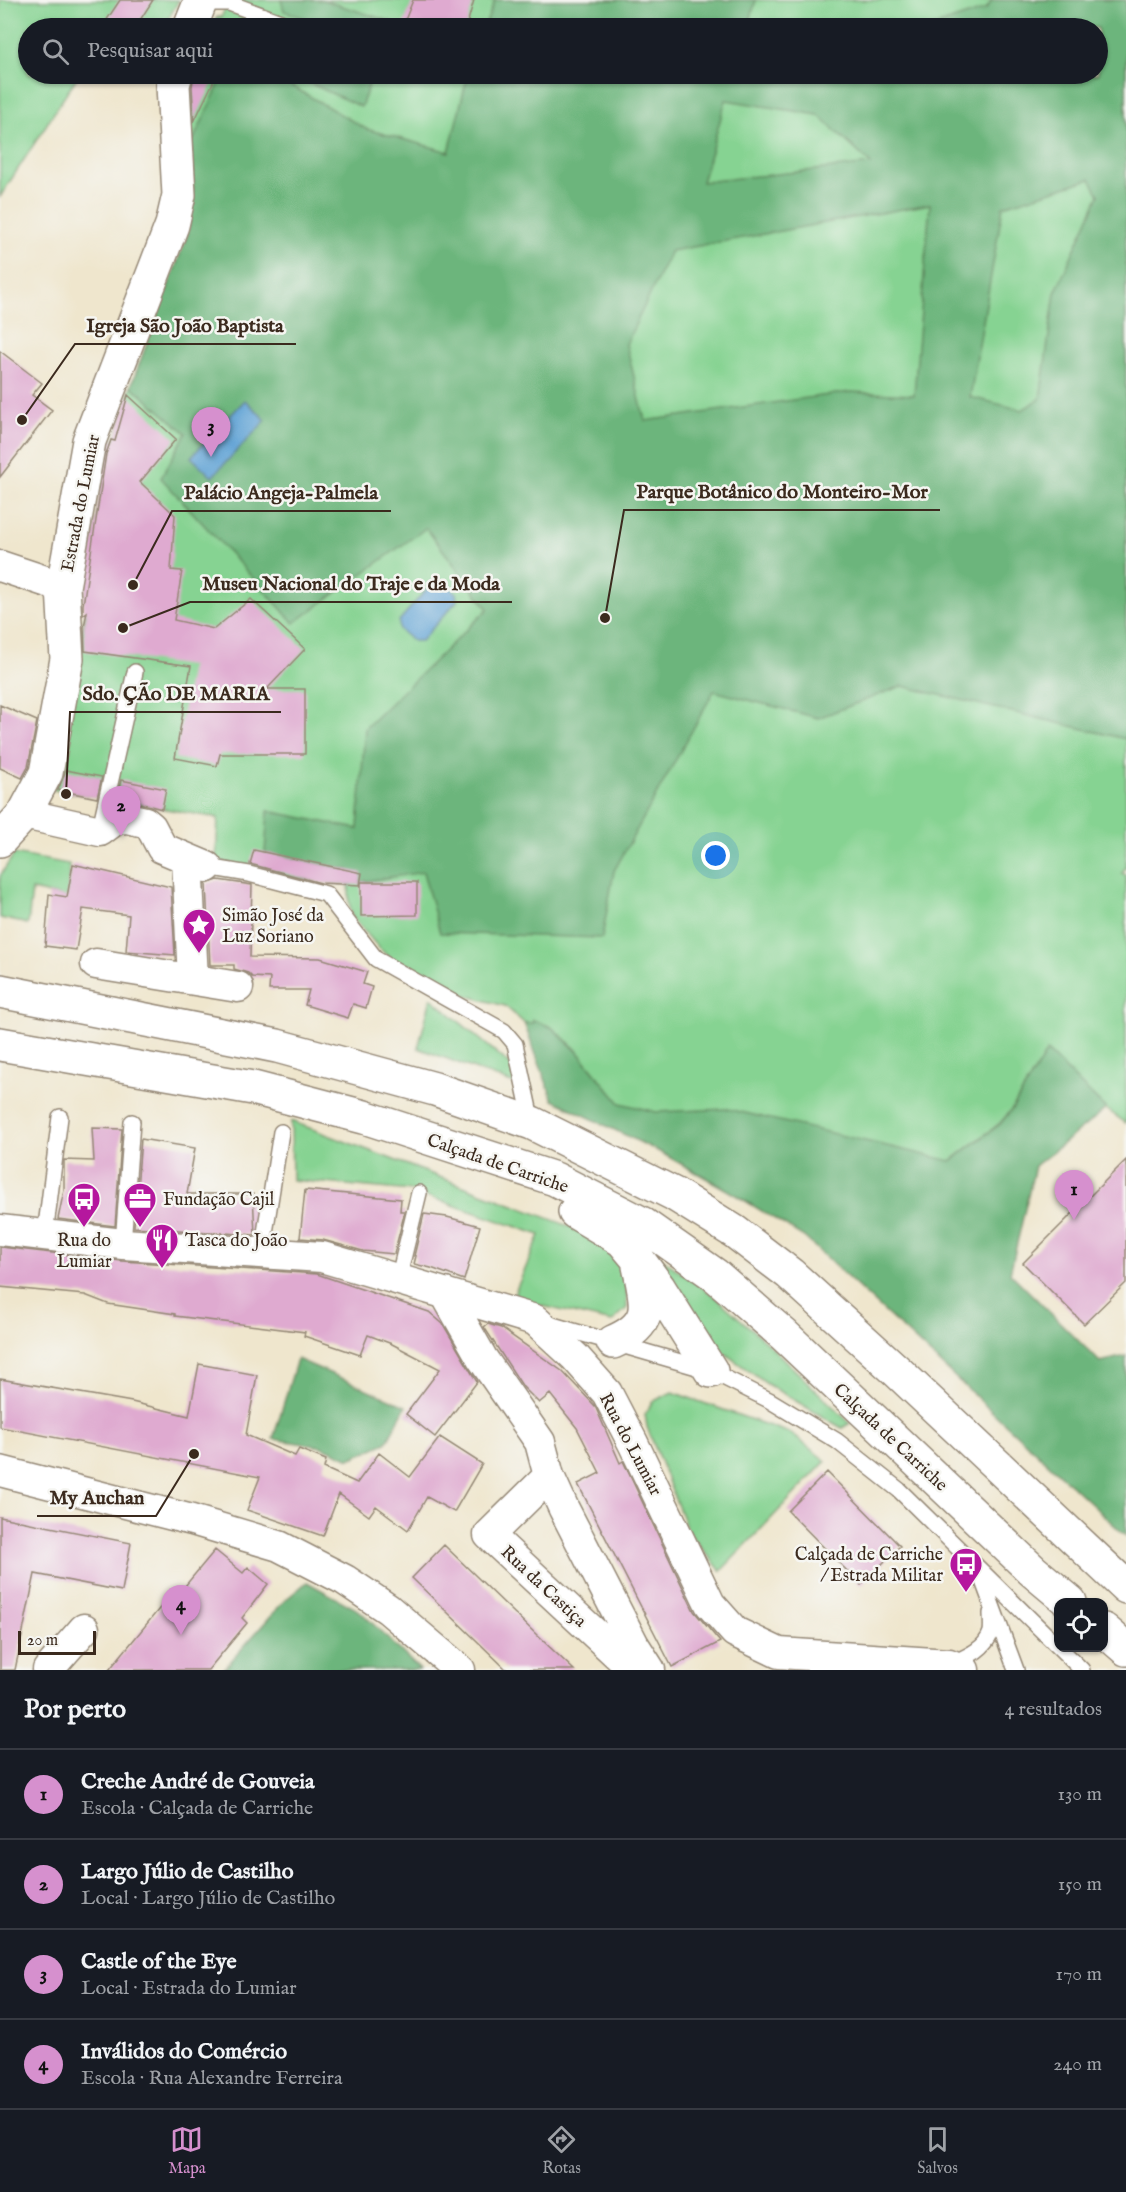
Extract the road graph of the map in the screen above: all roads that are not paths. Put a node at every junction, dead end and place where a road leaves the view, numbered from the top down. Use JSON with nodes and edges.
{"nodes":[{"id":1,"x":203,"y":0,"type":"edge"},
{"id":2,"x":195,"y":18,"type":"edge"},
{"id":3,"x":270,"y":18,"type":"edge"},
{"id":4,"x":173,"y":84,"type":"edge"},
{"id":5,"x":0,"y":566,"type":"edge"},
{"id":6,"x":63,"y":587,"type":"junction"},
{"id":7,"x":135,"y":672,"type":"dead end"},
{"id":8,"x":24,"y":814,"type":"junction"},
{"id":9,"x":100,"y":831,"type":"junction"},
{"id":10,"x":0,"y":840,"type":"edge"},
{"id":11,"x":197,"y":863,"type":"junction"},
{"id":12,"x":96,"y":964,"type":"dead end"},
{"id":13,"x":0,"y":978,"type":"edge"},
{"id":14,"x":193,"y":979,"type":"junction"},
{"id":15,"x":238,"y":987,"type":"dead end"},
{"id":16,"x":14,"y":994,"type":"edge"},
{"id":17,"x":0,"y":1044,"type":"edge"},
{"id":18,"x":60,"y":1117,"type":"dead end"},
{"id":19,"x":132,"y":1122,"type":"dead end"},
{"id":20,"x":532,"y":1123,"type":"junction"},
{"id":21,"x":281,"y":1132,"type":"dead end"},
{"id":22,"x":460,"y":1150,"type":"junction"},
{"id":23,"x":419,"y":1193,"type":"dead end"},
{"id":24,"x":0,"y":1230,"type":"edge"},
{"id":25,"x":45,"y":1234,"type":"junction"},
{"id":26,"x":123,"y":1244,"type":"junction"},
{"id":27,"x":262,"y":1252,"type":"junction"},
{"id":28,"x":637,"y":1258,"type":"junction"},
{"id":29,"x":398,"y":1280,"type":"junction"},
{"id":30,"x":445,"y":1293,"type":"junction"},
{"id":31,"x":535,"y":1320,"type":"junction"},
{"id":32,"x":613,"y":1342,"type":"junction"},
{"id":33,"x":711,"y":1371,"type":"junction"},
{"id":34,"x":0,"y":1471,"type":"edge"},
{"id":35,"x":549,"y":1476,"type":"junction"},
{"id":36,"x":978,"y":1568,"type":"junction"},
{"id":37,"x":1126,"y":1587,"type":"edge"},
{"id":38,"x":1065,"y":1598,"type":"edge"},
{"id":39,"x":992,"y":1604,"type":"junction"},
{"id":40,"x":84,"y":1629,"type":"dead end"},
{"id":41,"x":1108,"y":1633,"type":"edge"},
{"id":42,"x":1126,"y":1649,"type":"edge"},
{"id":43,"x":957,"y":1667,"type":"edge"},
{"id":44,"x":48,"y":1670,"type":"edge"},
{"id":45,"x":460,"y":1670,"type":"edge"},
{"id":46,"x":634,"y":1670,"type":"edge"},
{"id":47,"x":650,"y":1670,"type":"edge"},
{"id":48,"x":1016,"y":1670,"type":"edge"},
{"id":49,"x":1082,"y":1670,"type":"edge"}],
"edges":[{"from":1,"to":2,"type":"main road"},
{"from":1,"to":3,"type":"lane"},
{"from":4,"to":6,"type":"main road","name":"Estrada do Lumiar"},
{"from":5,"to":6,"type":"street"},
{"from":6,"to":8,"type":"main road","name":"Estrada do Lumiar"},
{"from":7,"to":9,"type":"lane"},
{"from":8,"to":9,"type":"street"},
{"from":8,"to":10,"type":"main road","name":"Estrada do Lumiar"},
{"from":9,"to":11,"type":"street"},
{"from":11,"to":14,"type":"street"},
{"from":11,"to":20,"type":"lane"},
{"from":12,"to":14,"type":"street"},
{"from":13,"to":16,"type":"main road"},
{"from":14,"to":15,"type":"street"},
{"from":16,"to":20,"type":"main road"},
{"from":17,"to":22,"type":"main road","name":"Calçada de Carriche"},
{"from":18,"to":25,"type":"lane"},
{"from":19,"to":26,"type":"lane"},
{"from":20,"to":37,"type":"main road"},
{"from":21,"to":27,"type":"lane"},
{"from":22,"to":28,"type":"main road"},
{"from":22,"to":38,"type":"main road","name":"Calçada de Carriche"},
{"from":23,"to":29,"type":"lane"},
{"from":24,"to":25,"type":"street","name":"Rua do Lumiar"},
{"from":25,"to":26,"type":"street","name":"Rua do Lumiar"},
{"from":26,"to":27,"type":"street","name":"Rua do Lumiar"},
{"from":27,"to":29,"type":"street","name":"Rua do Lumiar"},
{"from":28,"to":32,"type":"main road"},
{"from":28,"to":33,"type":"main road"},
{"from":29,"to":30,"type":"street","name":"Rua do Lumiar"},
{"from":30,"to":31,"type":"street","name":"Rua do Lumiar"},
{"from":30,"to":35,"type":"street","name":"Rua da Castiça"},
{"from":31,"to":32,"type":"lane"},
{"from":31,"to":43,"type":"street","name":"Rua do Lumiar"},
{"from":32,"to":33,"type":"lane"},
{"from":33,"to":36,"type":"lane"},
{"from":34,"to":45,"type":"street"},
{"from":35,"to":46,"type":"street","name":"Rua da Castiça"},
{"from":35,"to":47,"type":"street","name":"Rua da Castiça"},
{"from":36,"to":39,"type":"lane"},
{"from":36,"to":49,"type":"lane"},
{"from":39,"to":43,"type":"lane"},
{"from":39,"to":48,"type":"lane"},
{"from":40,"to":44,"type":"street"},
{"from":41,"to":42,"type":"main road"}]}
